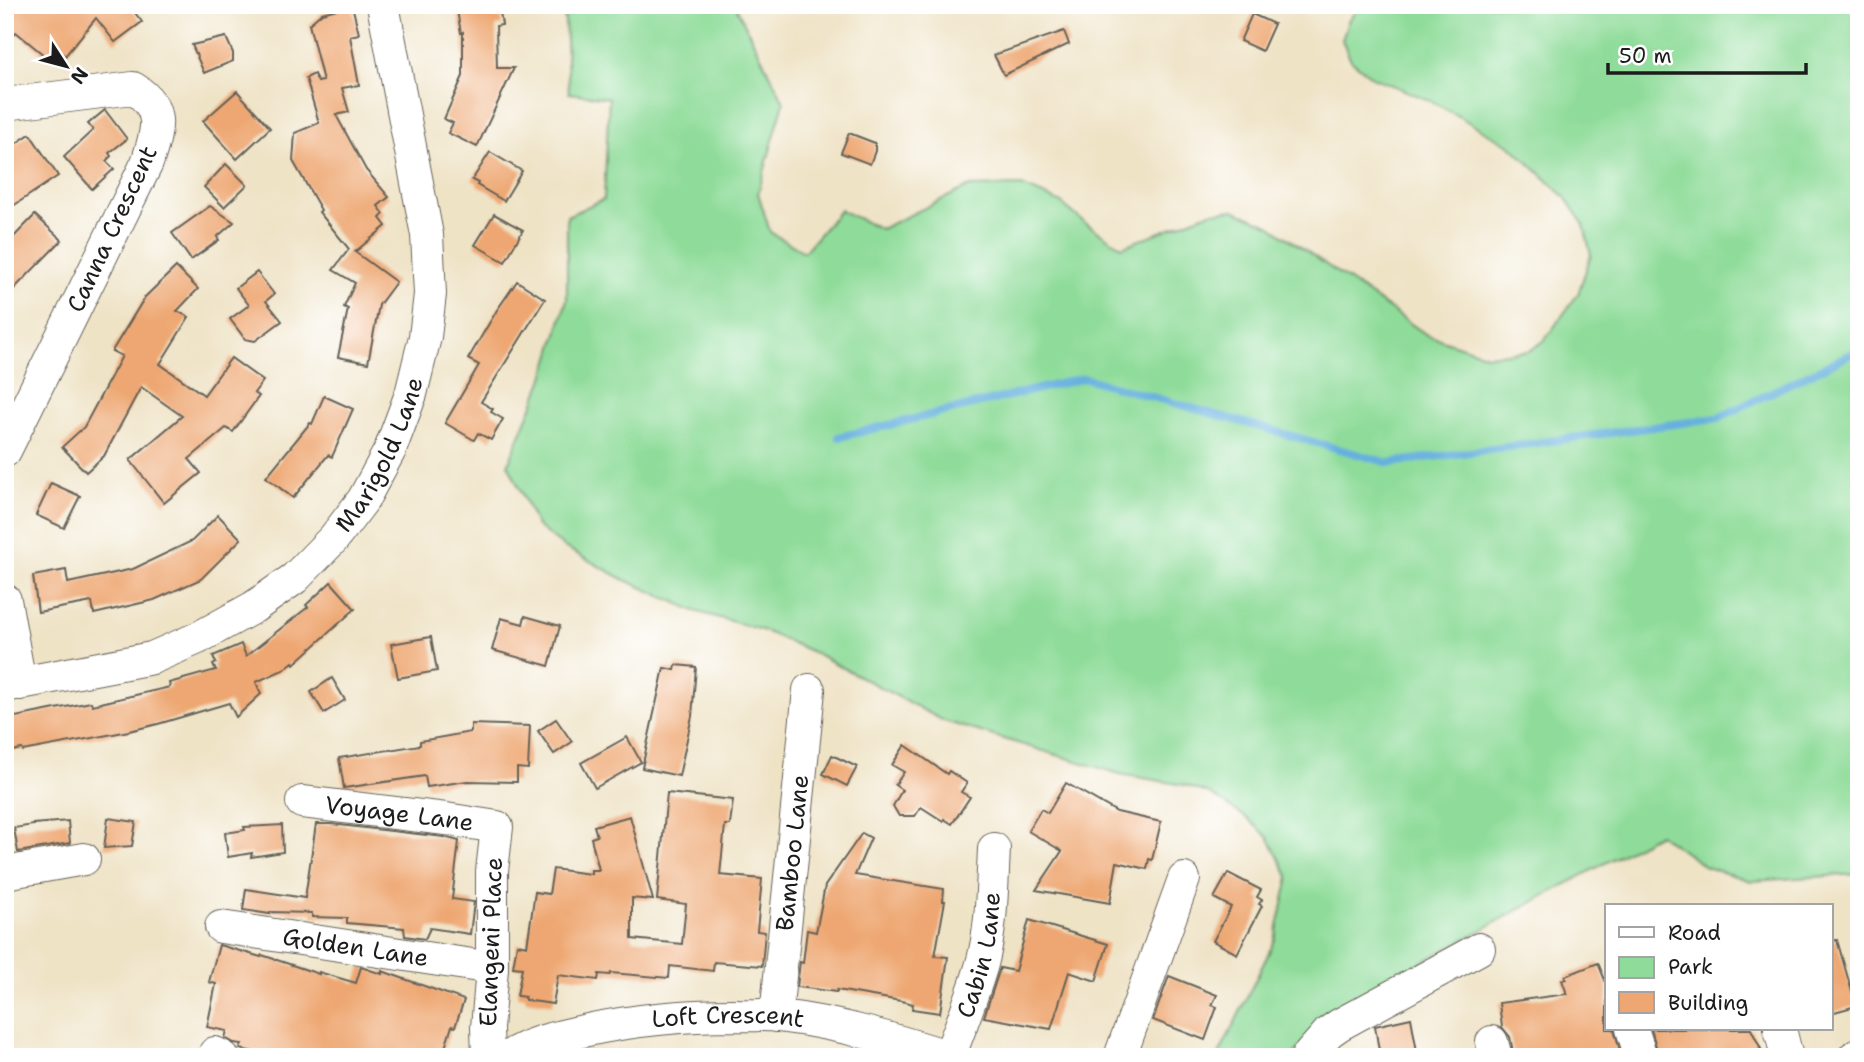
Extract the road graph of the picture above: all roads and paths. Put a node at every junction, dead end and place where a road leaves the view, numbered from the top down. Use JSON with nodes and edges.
{"nodes":[{"id":1,"x":383,"y":5,"type":"edge"},
{"id":2,"x":5,"y":104,"type":"edge"},
{"id":3,"x":5,"y":451,"type":"edge"},
{"id":4,"x":5,"y":600,"type":"edge"},
{"id":5,"x":12,"y":685,"type":"edge"},
{"id":6,"x":809,"y":690,"type":"dead end"},
{"id":7,"x":302,"y":802,"type":"dead end"},
{"id":8,"x":496,"y":827,"type":"joint"},
{"id":9,"x":994,"y":849,"type":"dead end"},
{"id":10,"x":84,"y":859,"type":"dead end"},
{"id":11,"x":5,"y":873,"type":"edge"},
{"id":12,"x":1184,"y":880,"type":"dead end"},
{"id":13,"x":221,"y":928,"type":"dead end"},
{"id":14,"x":1479,"y":949,"type":"dead end"},
{"id":15,"x":492,"y":968,"type":"junction"},
{"id":16,"x":776,"y":1016,"type":"junction"},
{"id":17,"x":1632,"y":1030,"type":"edge"},
{"id":18,"x":1780,"y":1030,"type":"edge"},
{"id":19,"x":1859,"y":1055,"type":"edge"},
{"id":20,"x":488,"y":1057,"type":"edge"},
{"id":21,"x":508,"y":1057,"type":"edge"},
{"id":22,"x":949,"y":1057,"type":"edge"},
{"id":23,"x":1120,"y":1057,"type":"edge"},
{"id":24,"x":1307,"y":1057,"type":"edge"},
{"id":25,"x":1642,"y":1057,"type":"edge"},
{"id":26,"x":1787,"y":1057,"type":"edge"},
{"id":27,"x":1854,"y":1057,"type":"edge"}],
"edges":[{"from":1,"to":5,"type":"street","name":"Marigold Lane"},
{"from":2,"to":3,"type":"street","name":"Canna Crescent"},
{"from":4,"to":5,"type":"street"},
{"from":6,"to":16,"type":"street","name":"Bamboo Lane"},
{"from":7,"to":8,"type":"street","name":"Voyage Lane"},
{"from":8,"to":15,"type":"street","name":"Elangeni Place"},
{"from":9,"to":22,"type":"street","name":"Cabin Lane"},
{"from":10,"to":11,"type":"street"},
{"from":12,"to":23,"type":"street"},
{"from":13,"to":15,"type":"street","name":"Golden Lane"},
{"from":14,"to":24,"type":"street"},
{"from":15,"to":20,"type":"street","name":"Elangeni Place"},
{"from":16,"to":21,"type":"street","name":"Loft Crescent"},
{"from":16,"to":22,"type":"street","name":"Loft Crescent"},
{"from":17,"to":25,"type":"street"},
{"from":18,"to":26,"type":"street"},
{"from":19,"to":27,"type":"street"}]}
